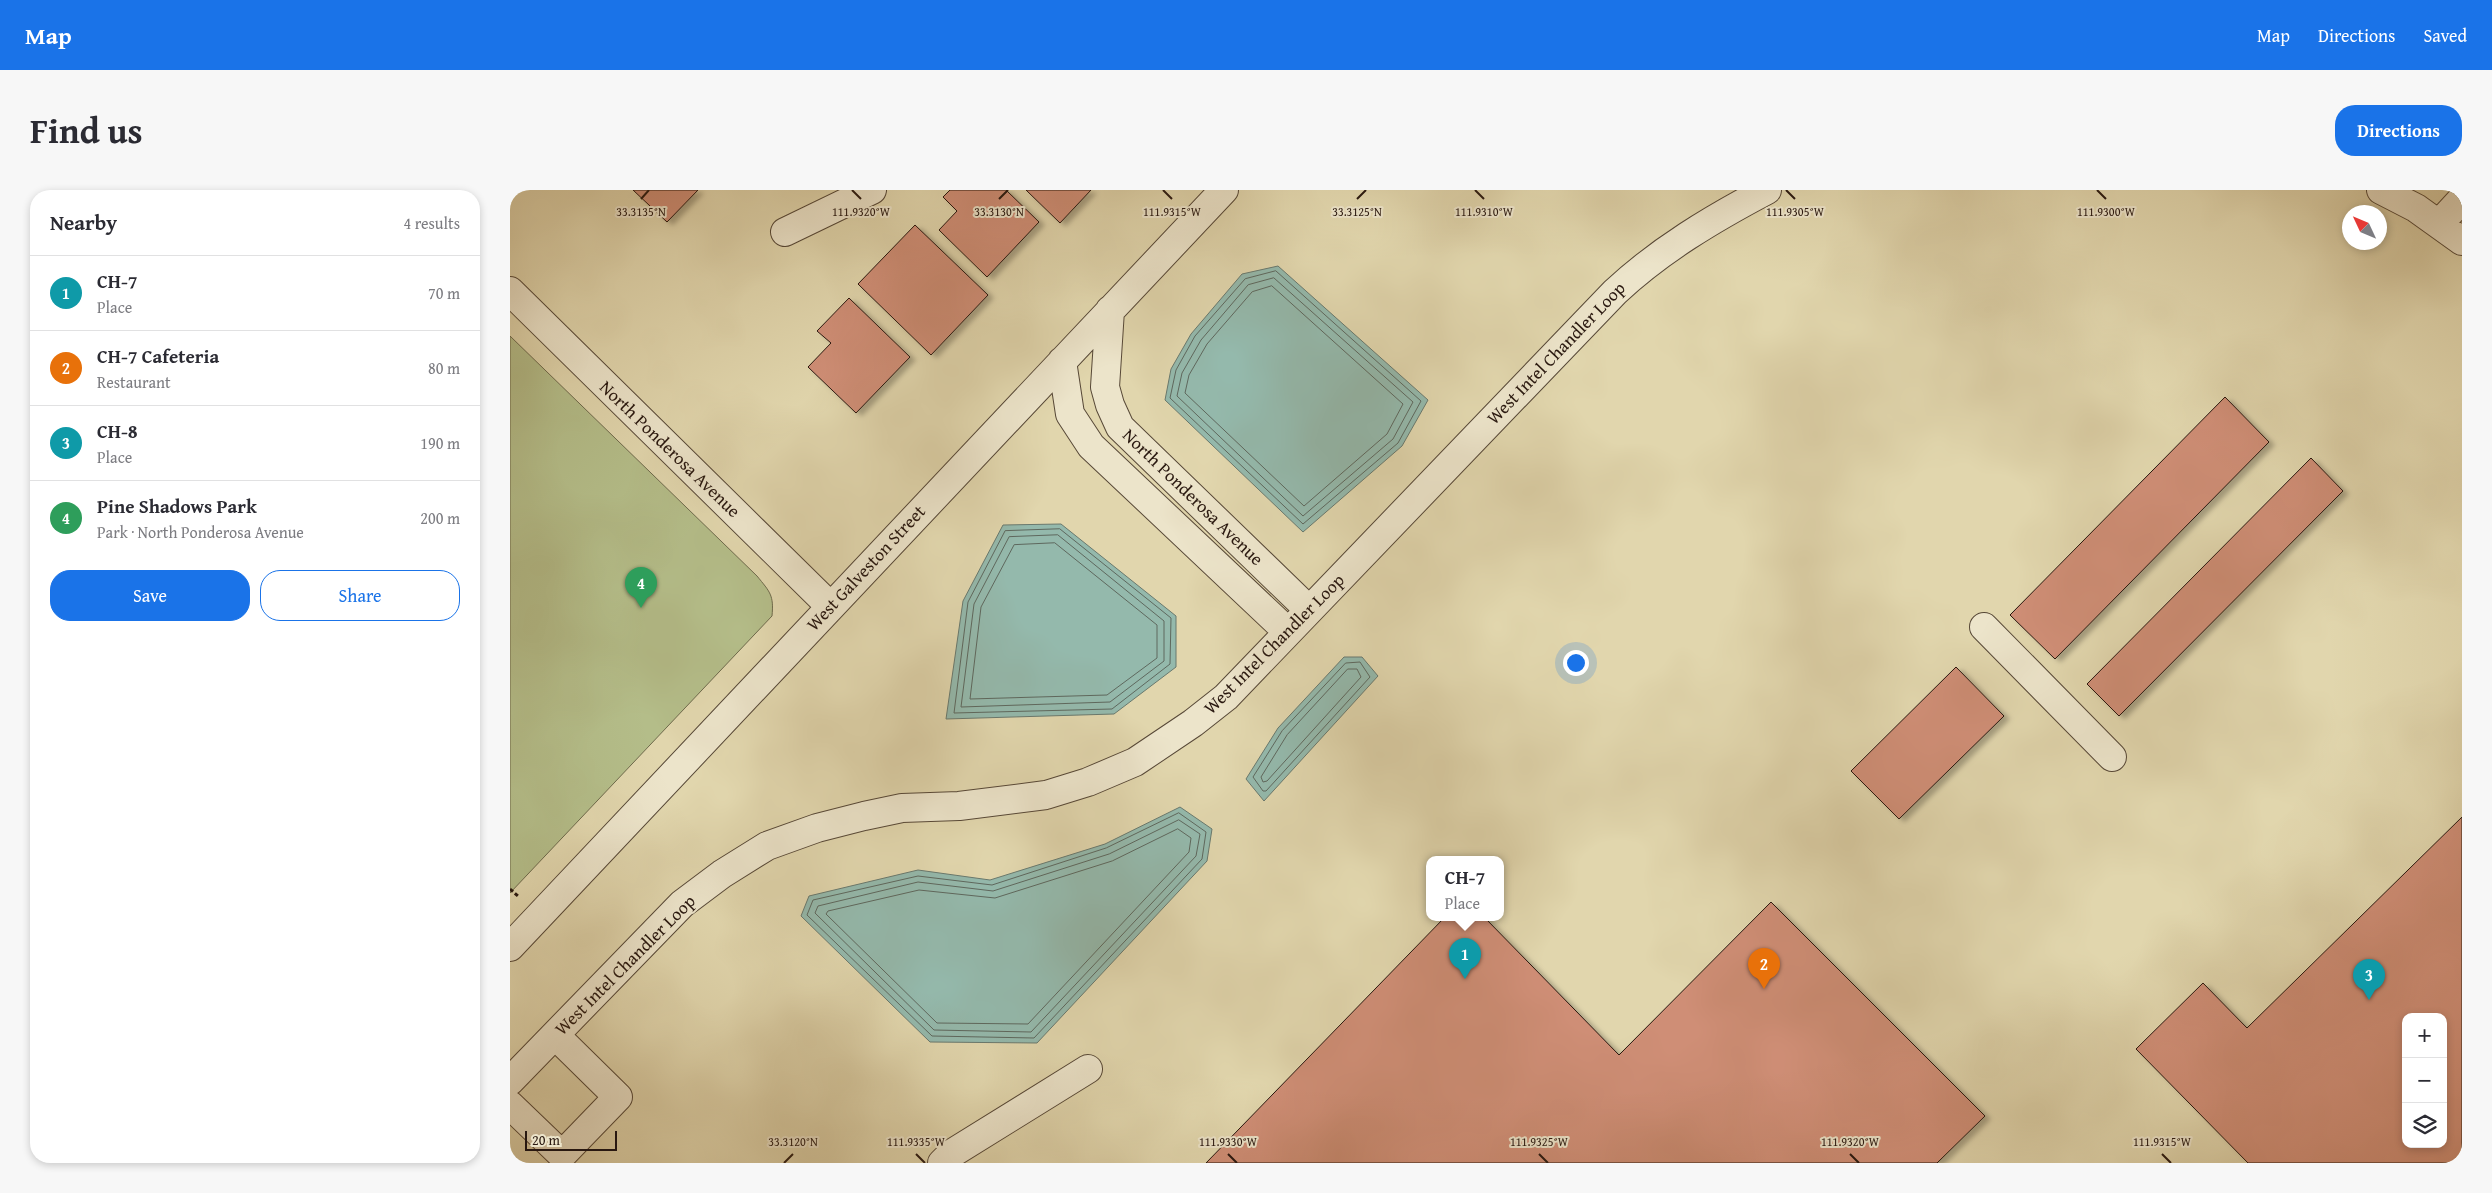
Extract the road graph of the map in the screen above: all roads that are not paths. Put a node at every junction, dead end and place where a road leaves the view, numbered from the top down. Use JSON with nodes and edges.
{"nodes":[{"id":1,"x":872,"y":190,"type":"edge"},
{"id":2,"x":1224,"y":190,"type":"edge"},
{"id":3,"x":1767,"y":190,"type":"edge"},
{"id":4,"x":2391,"y":192,"type":"edge"},
{"id":5,"x":2462,"y":199,"type":"edge"},
{"id":6,"x":2439,"y":224,"type":"junction"},
{"id":7,"x":785,"y":232,"type":"dead end"},
{"id":8,"x":2462,"y":241,"type":"edge"},
{"id":9,"x":510,"y":291,"type":"edge"},
{"id":10,"x":1110,"y":310,"type":"junction"},
{"id":11,"x":1062,"y":361,"type":"junction"},
{"id":12,"x":830,"y":606,"type":"junction"},
{"id":13,"x":1309,"y":610,"type":"junction"},
{"id":14,"x":1984,"y":627,"type":"dead end"},
{"id":15,"x":1288,"y":632,"type":"junction"},
{"id":16,"x":2112,"y":757,"type":"dead end"},
{"id":17,"x":510,"y":947,"type":"edge"},
{"id":18,"x":554,"y":1035,"type":"junction"},
{"id":19,"x":1088,"y":1069,"type":"dead end"},
{"id":20,"x":510,"y":1081,"type":"edge"},
{"id":21,"x":510,"y":1105,"type":"edge"},
{"id":22,"x":942,"y":1163,"type":"edge"}],
"edges":[{"from":1,"to":7,"type":"street"},
{"from":2,"to":10,"type":"street","name":"West Galveston Street"},
{"from":3,"to":13,"type":"street","name":"West Intel Chandler Loop"},
{"from":4,"to":6,"type":"street"},
{"from":5,"to":6,"type":"street"},
{"from":6,"to":8,"type":"street"},
{"from":9,"to":12,"type":"street","name":"North Ponderosa Avenue"},
{"from":10,"to":11,"type":"street","name":"West Galveston Street"},
{"from":10,"to":13,"type":"street","name":"North Ponderosa Avenue"},
{"from":11,"to":12,"type":"street","name":"West Galveston Street"},
{"from":11,"to":15,"type":"street","name":"North Ponderosa Avenue"},
{"from":12,"to":17,"type":"street","name":"West Galveston Street"},
{"from":13,"to":15,"type":"street","name":"West Intel Chandler Loop"},
{"from":14,"to":16,"type":"street"},
{"from":15,"to":18,"type":"street","name":"West Intel Chandler Loop"},
{"from":18,"to":20,"type":"street","name":"West Intel Chandler Loop"},
{"from":18,"to":21,"type":"street"},
{"from":19,"to":22,"type":"street"}]}
